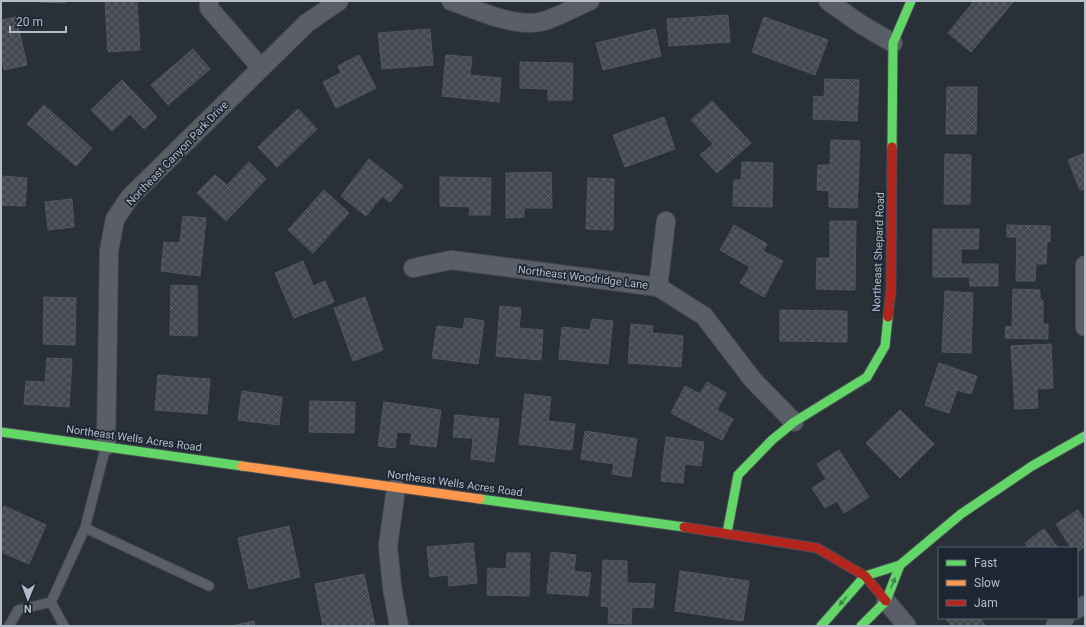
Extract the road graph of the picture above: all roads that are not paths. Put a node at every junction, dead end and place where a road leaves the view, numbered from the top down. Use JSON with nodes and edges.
{"nodes":[{"id":1,"x":209,"y":1,"type":"edge"},
{"id":2,"x":339,"y":1,"type":"edge"},
{"id":3,"x":451,"y":1,"type":"edge"},
{"id":4,"x":590,"y":1,"type":"edge"},
{"id":5,"x":828,"y":1,"type":"edge"},
{"id":6,"x":912,"y":1,"type":"edge"},
{"id":7,"x":893,"y":43,"type":"junction"},
{"id":8,"x":261,"y":68,"type":"junction"},
{"id":9,"x":666,"y":221,"type":"dead end"},
{"id":10,"x":1085,"y":266,"type":"edge"},
{"id":11,"x":413,"y":268,"type":"dead end"},
{"id":12,"x":658,"y":287,"type":"junction"},
{"id":13,"x":1085,"y":327,"type":"edge"},
{"id":14,"x":794,"y":422,"type":"junction"},
{"id":15,"x":1,"y":432,"type":"edge"},
{"id":16,"x":1085,"y":436,"type":"edge"},
{"id":17,"x":106,"y":446,"type":"junction"},
{"id":18,"x":396,"y":488,"type":"junction"},
{"id":19,"x":85,"y":528,"type":"junction"},
{"id":20,"x":727,"y":533,"type":"junction"},
{"id":21,"x":900,"y":564,"type":"junction"},
{"id":22,"x":865,"y":576,"type":"junction"},
{"id":23,"x":209,"y":586,"type":"dead end"},
{"id":24,"x":864,"y":592,"type":"dead end"},
{"id":25,"x":886,"y":601,"type":"junction"},
{"id":26,"x":51,"y":602,"type":"junction"},
{"id":27,"x":1063,"y":619,"type":"edge"},
{"id":28,"x":9,"y":626,"type":"edge"},
{"id":29,"x":64,"y":626,"type":"edge"},
{"id":30,"x":399,"y":626,"type":"edge"},
{"id":31,"x":821,"y":626,"type":"edge"},
{"id":32,"x":861,"y":626,"type":"edge"},
{"id":33,"x":907,"y":626,"type":"edge"},
{"id":34,"x":1055,"y":626,"type":"edge"}],
"edges":[{"from":1,"to":8,"type":"street"},
{"from":2,"to":8,"type":"street","name":"Northeast Canyon Park Drive"},
{"from":3,"to":4,"type":"street"},
{"from":5,"to":7,"type":"street"},
{"from":6,"to":7,"type":"street","name":"Northeast Shepard Road"},
{"from":7,"to":14,"type":"street","name":"Northeast Shepard Road"},
{"from":8,"to":17,"type":"street","name":"Northeast Canyon Park Drive"},
{"from":9,"to":12,"type":"street"},
{"from":10,"to":13,"type":"street"},
{"from":11,"to":12,"type":"street","name":"Northeast Woodridge Lane"},
{"from":12,"to":14,"type":"street","name":"Northeast Woodridge Lane"},
{"from":14,"to":20,"type":"street","name":"Northeast Shepard Road"},
{"from":15,"to":17,"type":"street","name":"Northeast Wells Acres Road"},
{"from":16,"to":21,"type":"street"},
{"from":17,"to":18,"type":"street","name":"Northeast Wells Acres Road"},
{"from":17,"to":19,"type":"lane"},
{"from":18,"to":20,"type":"street","name":"Northeast Wells Acres Road"},
{"from":18,"to":30,"type":"street"},
{"from":19,"to":23,"type":"lane"},
{"from":19,"to":26,"type":"lane"},
{"from":20,"to":22,"type":"street","name":"Northeast Wells Acres Road"},
{"from":21,"to":22,"type":"street"},
{"from":25,"to":21,"type":"street","one_way":true},
{"from":22,"to":24,"type":"street"},
{"from":22,"to":25,"type":"street","name":"Northeast Wells Acres Road"},
{"from":22,"to":31,"type":"street","one_way":true},
{"from":25,"to":32,"type":"street"},
{"from":25,"to":33,"type":"street"},
{"from":26,"to":28,"type":"lane"},
{"from":26,"to":29,"type":"lane"},
{"from":27,"to":34,"type":"street"}]}
